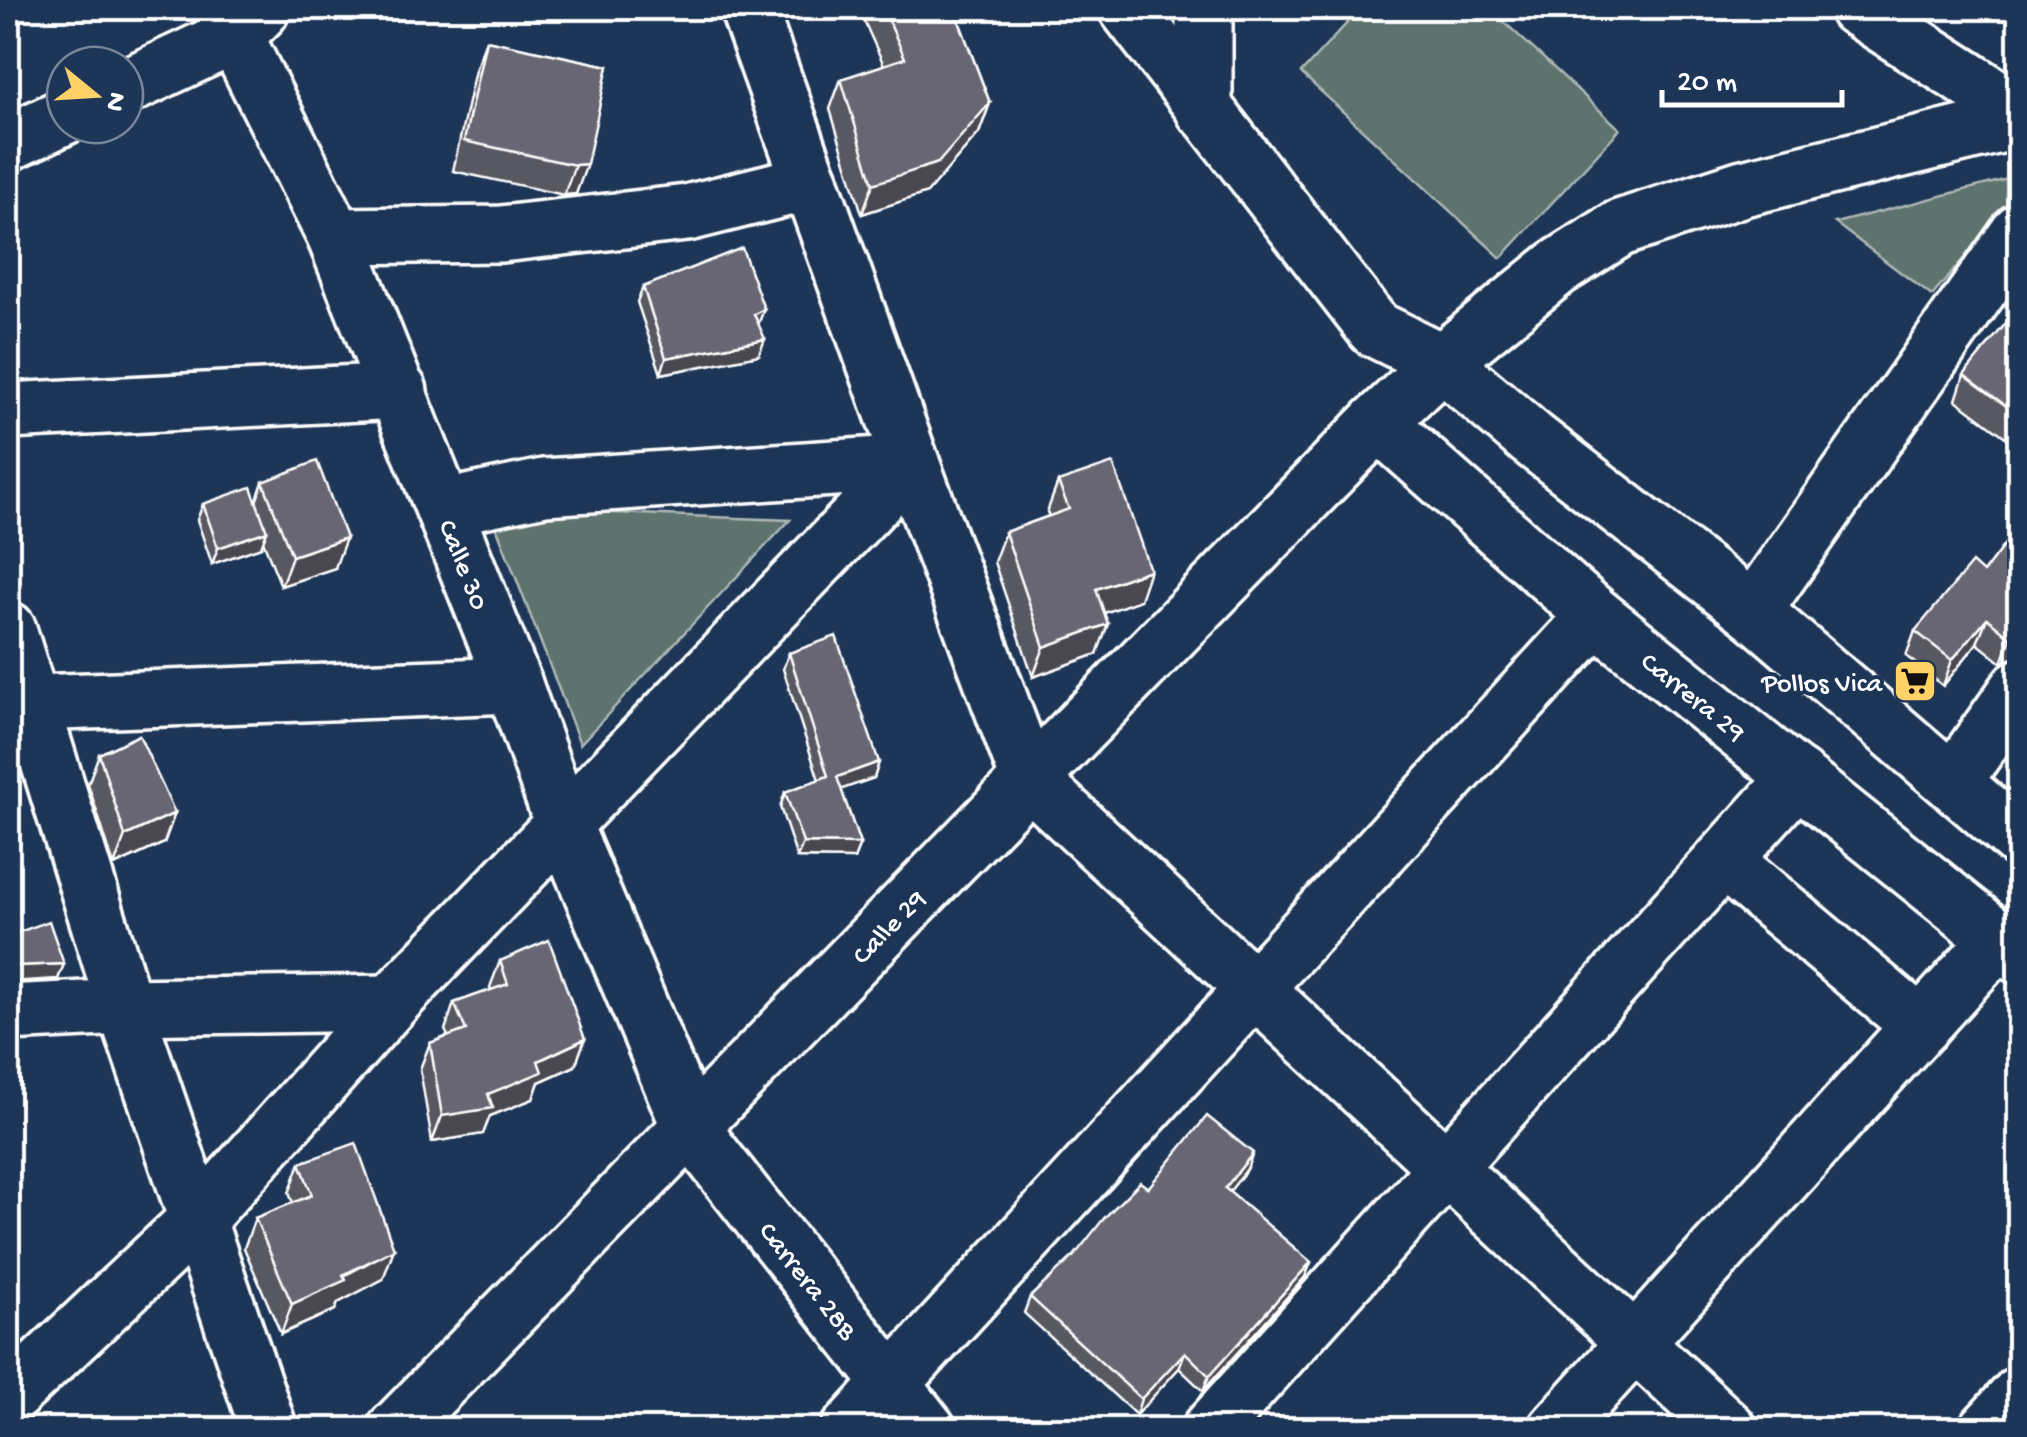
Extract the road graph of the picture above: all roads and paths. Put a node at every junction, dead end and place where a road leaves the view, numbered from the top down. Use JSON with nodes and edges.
{"nodes":[{"id":1,"x":748,"y":8,"type":"edge"},
{"id":2,"x":1127,"y":8,"type":"edge"},
{"id":3,"x":1204,"y":8,"type":"edge"},
{"id":4,"x":1857,"y":8,"type":"edge"},
{"id":5,"x":240,"y":17,"type":"edge"},
{"id":6,"x":145,"y":75,"type":"edge"},
{"id":7,"x":1204,"y":110,"type":"junction"},
{"id":8,"x":2020,"y":117,"type":"edge"},
{"id":9,"x":45,"y":125,"type":"edge"},
{"id":10,"x":8,"y":143,"type":"edge"},
{"id":11,"x":810,"y":182,"type":"junction"},
{"id":12,"x":2020,"y":231,"type":"edge"},
{"id":13,"x":334,"y":236,"type":"junction"},
{"id":14,"x":1375,"y":329,"type":"junction"},
{"id":15,"x":1442,"y":362,"type":"junction"},
{"id":16,"x":399,"y":392,"type":"junction"},
{"id":17,"x":8,"y":411,"type":"edge"},
{"id":18,"x":1378,"y":422,"type":"junction"},
{"id":19,"x":911,"y":462,"type":"junction"},
{"id":20,"x":444,"y":508,"type":"junction"},
{"id":21,"x":1753,"y":611,"type":"junction"},
{"id":22,"x":1596,"y":616,"type":"junction"},
{"id":23,"x":8,"y":630,"type":"edge"},
{"id":24,"x":514,"y":685,"type":"junction"},
{"id":25,"x":2020,"y":687,"type":"edge"},
{"id":26,"x":20,"y":703,"type":"edge"},
{"id":27,"x":1798,"y":777,"type":"junction"},
{"id":28,"x":1029,"y":779,"type":"junction"},
{"id":29,"x":1953,"y":782,"type":"junction"},
{"id":30,"x":562,"y":821,"type":"junction"},
{"id":31,"x":2020,"y":840,"type":"edge"},
{"id":32,"x":1723,"y":860,"type":"junction"},
{"id":33,"x":2009,"y":947,"type":"edge"},
{"id":34,"x":1254,"y":988,"type":"junction"},
{"id":35,"x":390,"y":1002,"type":"junction"},
{"id":36,"x":125,"y":1007,"type":"junction"},
{"id":37,"x":8,"y":1013,"type":"edge"},
{"id":38,"x":1922,"y":1026,"type":"junction"},
{"id":39,"x":690,"y":1127,"type":"junction"},
{"id":40,"x":1446,"y":1167,"type":"junction"},
{"id":41,"x":198,"y":1220,"type":"junction"},
{"id":42,"x":1634,"y":1342,"type":"junction"},
{"id":43,"x":890,"y":1385,"type":"junction"},
{"id":44,"x":2020,"y":1394,"type":"edge"},
{"id":45,"x":8,"y":1398,"type":"edge"},
{"id":46,"x":269,"y":1430,"type":"edge"},
{"id":47,"x":395,"y":1430,"type":"edge"},
{"id":48,"x":849,"y":1430,"type":"edge"},
{"id":49,"x":928,"y":1430,"type":"edge"},
{"id":50,"x":1210,"y":1430,"type":"edge"},
{"id":51,"x":1556,"y":1430,"type":"edge"},
{"id":52,"x":1728,"y":1430,"type":"edge"},
{"id":53,"x":1987,"y":1430,"type":"edge"}],
"edges":[{"from":1,"to":11,"type":"street"},
{"from":2,"to":7,"type":"street"},
{"from":3,"to":7,"type":"street"},
{"from":4,"to":8,"type":"street"},
{"from":5,"to":6,"type":"street"},
{"from":5,"to":13,"type":"street","name":"Calle 30"},
{"from":7,"to":14,"type":"street"},
{"from":8,"to":15,"type":"street","name":"Calle 29"},
{"from":9,"to":10,"type":"street"},
{"from":11,"to":13,"type":"street"},
{"from":11,"to":19,"type":"street"},
{"from":12,"to":21,"type":"street"},
{"from":13,"to":16,"type":"street","name":"Calle 30"},
{"from":14,"to":15,"type":"street"},
{"from":14,"to":18,"type":"street"},
{"from":15,"to":18,"type":"street","name":"Calle 29"},
{"from":15,"to":21,"type":"street"},
{"from":16,"to":17,"type":"street"},
{"from":16,"to":20,"type":"street","name":"Calle 30"},
{"from":18,"to":22,"type":"street","name":"Carrera 29"},
{"from":18,"to":28,"type":"street","name":"Calle 29"},
{"from":19,"to":20,"type":"street"},
{"from":19,"to":28,"type":"street"},
{"from":19,"to":30,"type":"street"},
{"from":20,"to":24,"type":"street","name":"Calle 30"},
{"from":21,"to":29,"type":"street"},
{"from":22,"to":27,"type":"street","name":"Carrera 29"},
{"from":22,"to":34,"type":"street"},
{"from":23,"to":26,"type":"street"},
{"from":24,"to":26,"type":"street"},
{"from":24,"to":30,"type":"street","name":"Calle 30"},
{"from":25,"to":29,"type":"street"},
{"from":26,"to":36,"type":"street"},
{"from":27,"to":32,"type":"street"},
{"from":27,"to":33,"type":"street","name":"Carrera 29"},
{"from":28,"to":34,"type":"street"},
{"from":28,"to":39,"type":"street","name":"Calle 29"},
{"from":29,"to":31,"type":"street"},
{"from":30,"to":35,"type":"street"},
{"from":30,"to":39,"type":"street","name":"Calle 30"},
{"from":32,"to":38,"type":"street"},
{"from":32,"to":40,"type":"street"},
{"from":33,"to":38,"type":"street"},
{"from":34,"to":40,"type":"street"},
{"from":34,"to":43,"type":"street"},
{"from":35,"to":36,"type":"street"},
{"from":35,"to":41,"type":"street"},
{"from":36,"to":37,"type":"street"},
{"from":36,"to":41,"type":"street"},
{"from":38,"to":42,"type":"street"},
{"from":39,"to":43,"type":"street","name":"Carrera 28B"},
{"from":39,"to":47,"type":"street","name":"Calle 29"},
{"from":40,"to":42,"type":"street"},
{"from":40,"to":50,"type":"street"},
{"from":41,"to":45,"type":"street"},
{"from":41,"to":46,"type":"street"},
{"from":42,"to":51,"type":"street"},
{"from":42,"to":52,"type":"street"},
{"from":43,"to":48,"type":"street"},
{"from":43,"to":49,"type":"street","name":"Carrera 28B"},
{"from":44,"to":53,"type":"street"}]}
